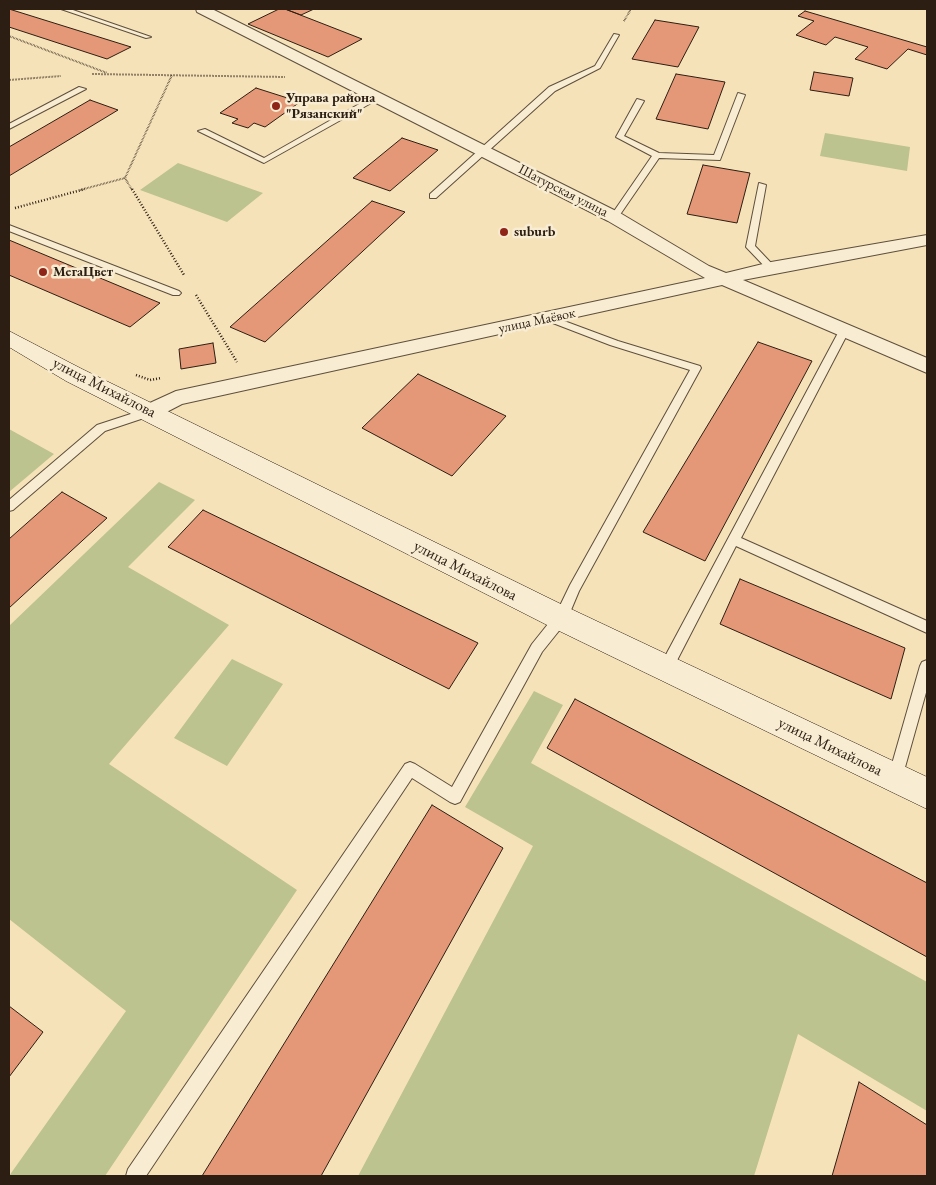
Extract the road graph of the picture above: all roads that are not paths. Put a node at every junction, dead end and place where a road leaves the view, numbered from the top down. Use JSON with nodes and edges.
{"nodes":[{"id":1,"x":64,"y":9,"type":"edge"},
{"id":2,"x":202,"y":9,"type":"edge"},
{"id":3,"x":616,"y":35,"type":"dead end"},
{"id":4,"x":148,"y":37,"type":"dead end"},
{"id":5,"x":82,"y":89,"type":"dead end"},
{"id":6,"x":741,"y":95,"type":"dead end"},
{"id":7,"x":378,"y":97,"type":"junction"},
{"id":8,"x":640,"y":101,"type":"dead end"},
{"id":9,"x":9,"y":127,"type":"edge"},
{"id":10,"x":202,"y":131,"type":"dead end"},
{"id":11,"x":483,"y":150,"type":"junction"},
{"id":12,"x":658,"y":155,"type":"junction"},
{"id":13,"x":762,"y":185,"type":"dead end"},
{"id":14,"x":433,"y":196,"type":"dead end"},
{"id":15,"x":614,"y":217,"type":"junction"},
{"id":16,"x":9,"y":228,"type":"edge"},
{"id":17,"x":927,"y":240,"type":"edge"},
{"id":18,"x":772,"y":268,"type":"junction"},
{"id":19,"x":724,"y":280,"type":"junction"},
{"id":20,"x":176,"y":294,"type":"dead end"},
{"id":21,"x":548,"y":318,"type":"junction"},
{"id":22,"x":844,"y":331,"type":"junction"},
{"id":23,"x":9,"y":338,"type":"edge"},
{"id":24,"x":927,"y":366,"type":"edge"},
{"id":25,"x":149,"y":412,"type":"junction"},
{"id":26,"x":9,"y":508,"type":"edge"},
{"id":27,"x":734,"y":540,"type":"junction"},
{"id":28,"x":561,"y":618,"type":"junction"},
{"id":29,"x":927,"y":627,"type":"edge"},
{"id":30,"x":927,"y":666,"type":"edge"},
{"id":31,"x":666,"y":668,"type":"junction"},
{"id":32,"x":896,"y":778,"type":"junction"},
{"id":33,"x":927,"y":793,"type":"edge"},
{"id":34,"x":135,"y":1176,"type":"edge"}],
"edges":[{"from":1,"to":4,"type":"lane"},
{"from":2,"to":7,"type":"street","name":"Шатурская улица"},
{"from":3,"to":11,"type":"lane"},
{"from":5,"to":9,"type":"lane"},
{"from":6,"to":12,"type":"lane"},
{"from":7,"to":10,"type":"lane"},
{"from":7,"to":11,"type":"street","name":"Шатурская улица"},
{"from":8,"to":12,"type":"lane"},
{"from":11,"to":14,"type":"lane"},
{"from":11,"to":15,"type":"street","name":"Шатурская улица"},
{"from":12,"to":15,"type":"lane"},
{"from":13,"to":18,"type":"lane"},
{"from":15,"to":19,"type":"street","name":"Шатурская улица"},
{"from":16,"to":20,"type":"lane"},
{"from":17,"to":18,"type":"street","name":"улица Маёвок"},
{"from":18,"to":19,"type":"street","name":"улица Маёвок"},
{"from":19,"to":21,"type":"street","name":"улица Маёвок"},
{"from":19,"to":22,"type":"street","name":"Шатурская улица"},
{"from":21,"to":25,"type":"street","name":"улица Маёвок"},
{"from":21,"to":28,"type":"lane"},
{"from":22,"to":24,"type":"street","name":"Шатурская улица"},
{"from":22,"to":27,"type":"lane"},
{"from":23,"to":25,"type":"street","name":"улица Михайлова"},
{"from":25,"to":26,"type":"lane"},
{"from":25,"to":28,"type":"street","name":"улица Михайлова"},
{"from":27,"to":29,"type":"lane"},
{"from":27,"to":31,"type":"lane"},
{"from":28,"to":31,"type":"street","name":"улица Михайлова"},
{"from":28,"to":34,"type":"lane"},
{"from":30,"to":32,"type":"lane"},
{"from":31,"to":32,"type":"street","name":"улица Михайлова"},
{"from":32,"to":33,"type":"street","name":"улица Михайлова"}]}
